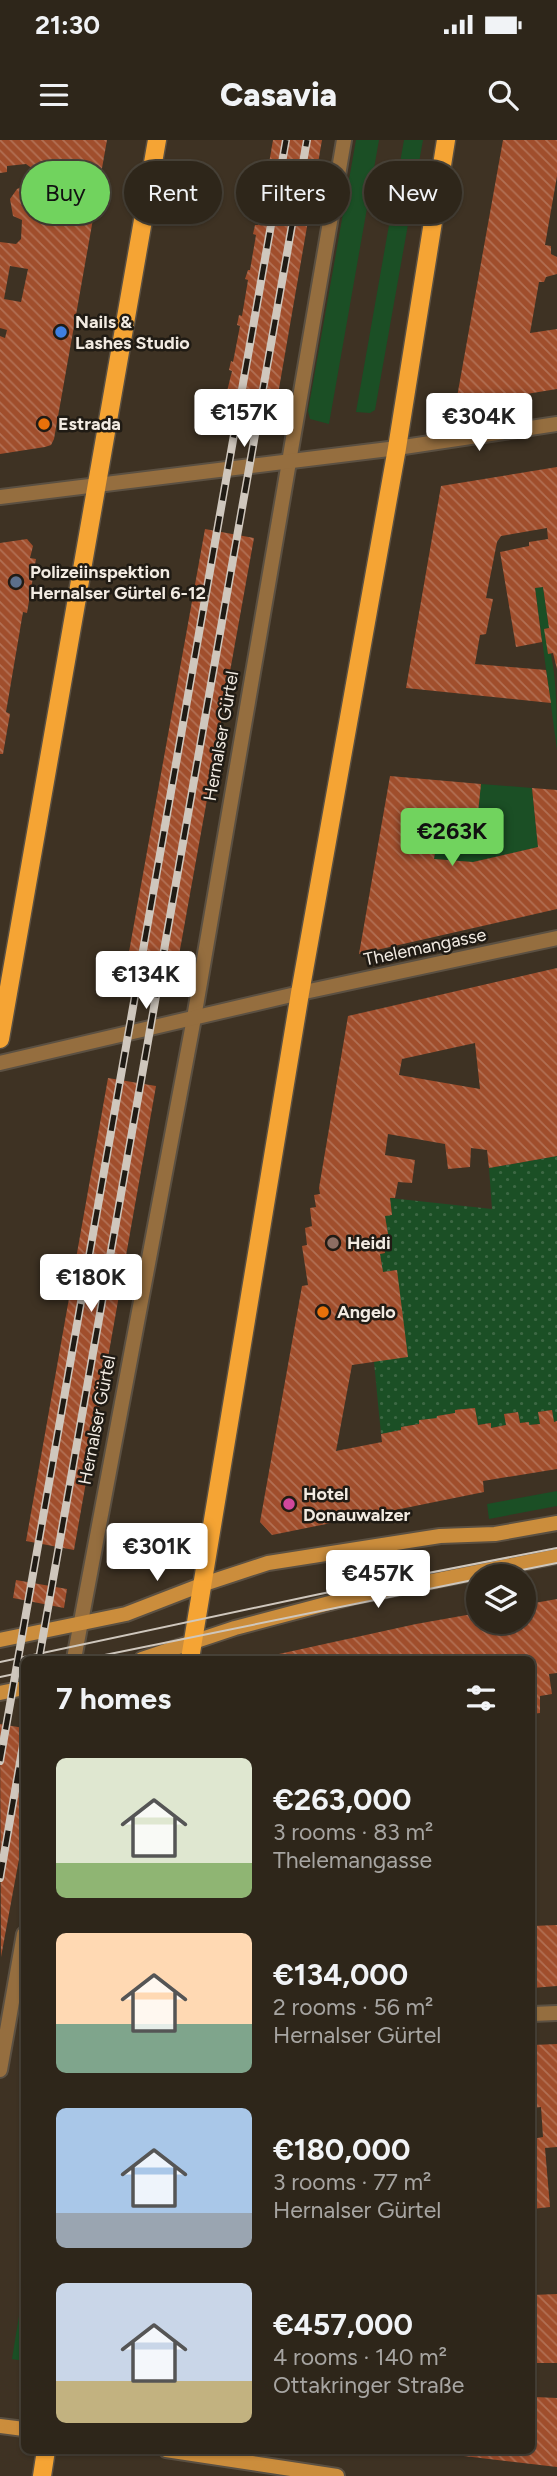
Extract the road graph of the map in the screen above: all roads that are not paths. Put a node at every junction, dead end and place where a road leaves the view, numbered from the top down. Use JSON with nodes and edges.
{"nodes":[{"id":1,"x":157,"y":140,"type":"edge"},
{"id":2,"x":344,"y":140,"type":"edge"},
{"id":3,"x":446,"y":140,"type":"edge"},
{"id":4,"x":557,"y":424,"type":"edge"},
{"id":5,"x":397,"y":448,"type":"junction"},
{"id":6,"x":289,"y":461,"type":"junction"},
{"id":7,"x":96,"y":484,"type":"junction"},
{"id":8,"x":0,"y":497,"type":"edge"},
{"id":9,"x":557,"y":938,"type":"edge"},
{"id":10,"x":300,"y":993,"type":"junction"},
{"id":11,"x":194,"y":1018,"type":"junction"},
{"id":12,"x":0,"y":1039,"type":"edge"},
{"id":13,"x":0,"y":1063,"type":"edge"},
{"id":14,"x":557,"y":1524,"type":"edge"},
{"id":15,"x":557,"y":1556,"type":"edge"},
{"id":16,"x":201,"y":1585,"type":"junction"},
{"id":17,"x":81,"y":1623,"type":"junction"},
{"id":18,"x":0,"y":1640,"type":"edge"},
{"id":19,"x":192,"y":1650,"type":"edge"},
{"id":20,"x":75,"y":1656,"type":"edge"},
{"id":21,"x":159,"y":1656,"type":"edge"},
{"id":22,"x":21,"y":1689,"type":"edge"},
{"id":23,"x":0,"y":1693,"type":"edge"},
{"id":24,"x":21,"y":1948,"type":"edge"},
{"id":25,"x":557,"y":2013,"type":"edge"},
{"id":26,"x":535,"y":2014,"type":"edge"},
{"id":27,"x":2,"y":2040,"type":"edge"},
{"id":28,"x":0,"y":2070,"type":"edge"},
{"id":29,"x":0,"y":2426,"type":"edge"},
{"id":30,"x":21,"y":2429,"type":"edge"},
{"id":31,"x":45,"y":2454,"type":"edge"},
{"id":32,"x":192,"y":2454,"type":"edge"},
{"id":33,"x":42,"y":2476,"type":"edge"},
{"id":34,"x":337,"y":2476,"type":"edge"}],
"edges":[{"from":1,"to":7,"type":"main road"},
{"from":2,"to":6,"type":"street","name":"Hernalser Gürtel"},
{"from":3,"to":5,"type":"main road"},
{"from":4,"to":5,"type":"street"},
{"from":5,"to":6,"type":"street"},
{"from":5,"to":10,"type":"main road"},
{"from":6,"to":7,"type":"street"},
{"from":6,"to":11,"type":"street","name":"Hernalser Gürtel"},
{"from":7,"to":8,"type":"street"},
{"from":7,"to":12,"type":"main road"},
{"from":9,"to":10,"type":"street","name":"Thelemangasse"},
{"from":10,"to":11,"type":"street"},
{"from":10,"to":16,"type":"main road"},
{"from":11,"to":13,"type":"street"},
{"from":11,"to":17,"type":"street","name":"Hernalser Gürtel"},
{"from":14,"to":16,"type":"main road"},
{"from":15,"to":19,"type":"main road"},
{"from":16,"to":17,"type":"main road"},
{"from":16,"to":19,"type":"main road"},
{"from":17,"to":18,"type":"main road"},
{"from":17,"to":20,"type":"street","name":"Hernalser Gürtel"},
{"from":19,"to":21,"type":"main road"},
{"from":22,"to":23,"type":"main road"},
{"from":24,"to":27,"type":"street"},
{"from":25,"to":26,"type":"street"},
{"from":27,"to":28,"type":"street"},
{"from":29,"to":30,"type":"main road"},
{"from":31,"to":33,"type":"main road"},
{"from":32,"to":34,"type":"main road"}]}
